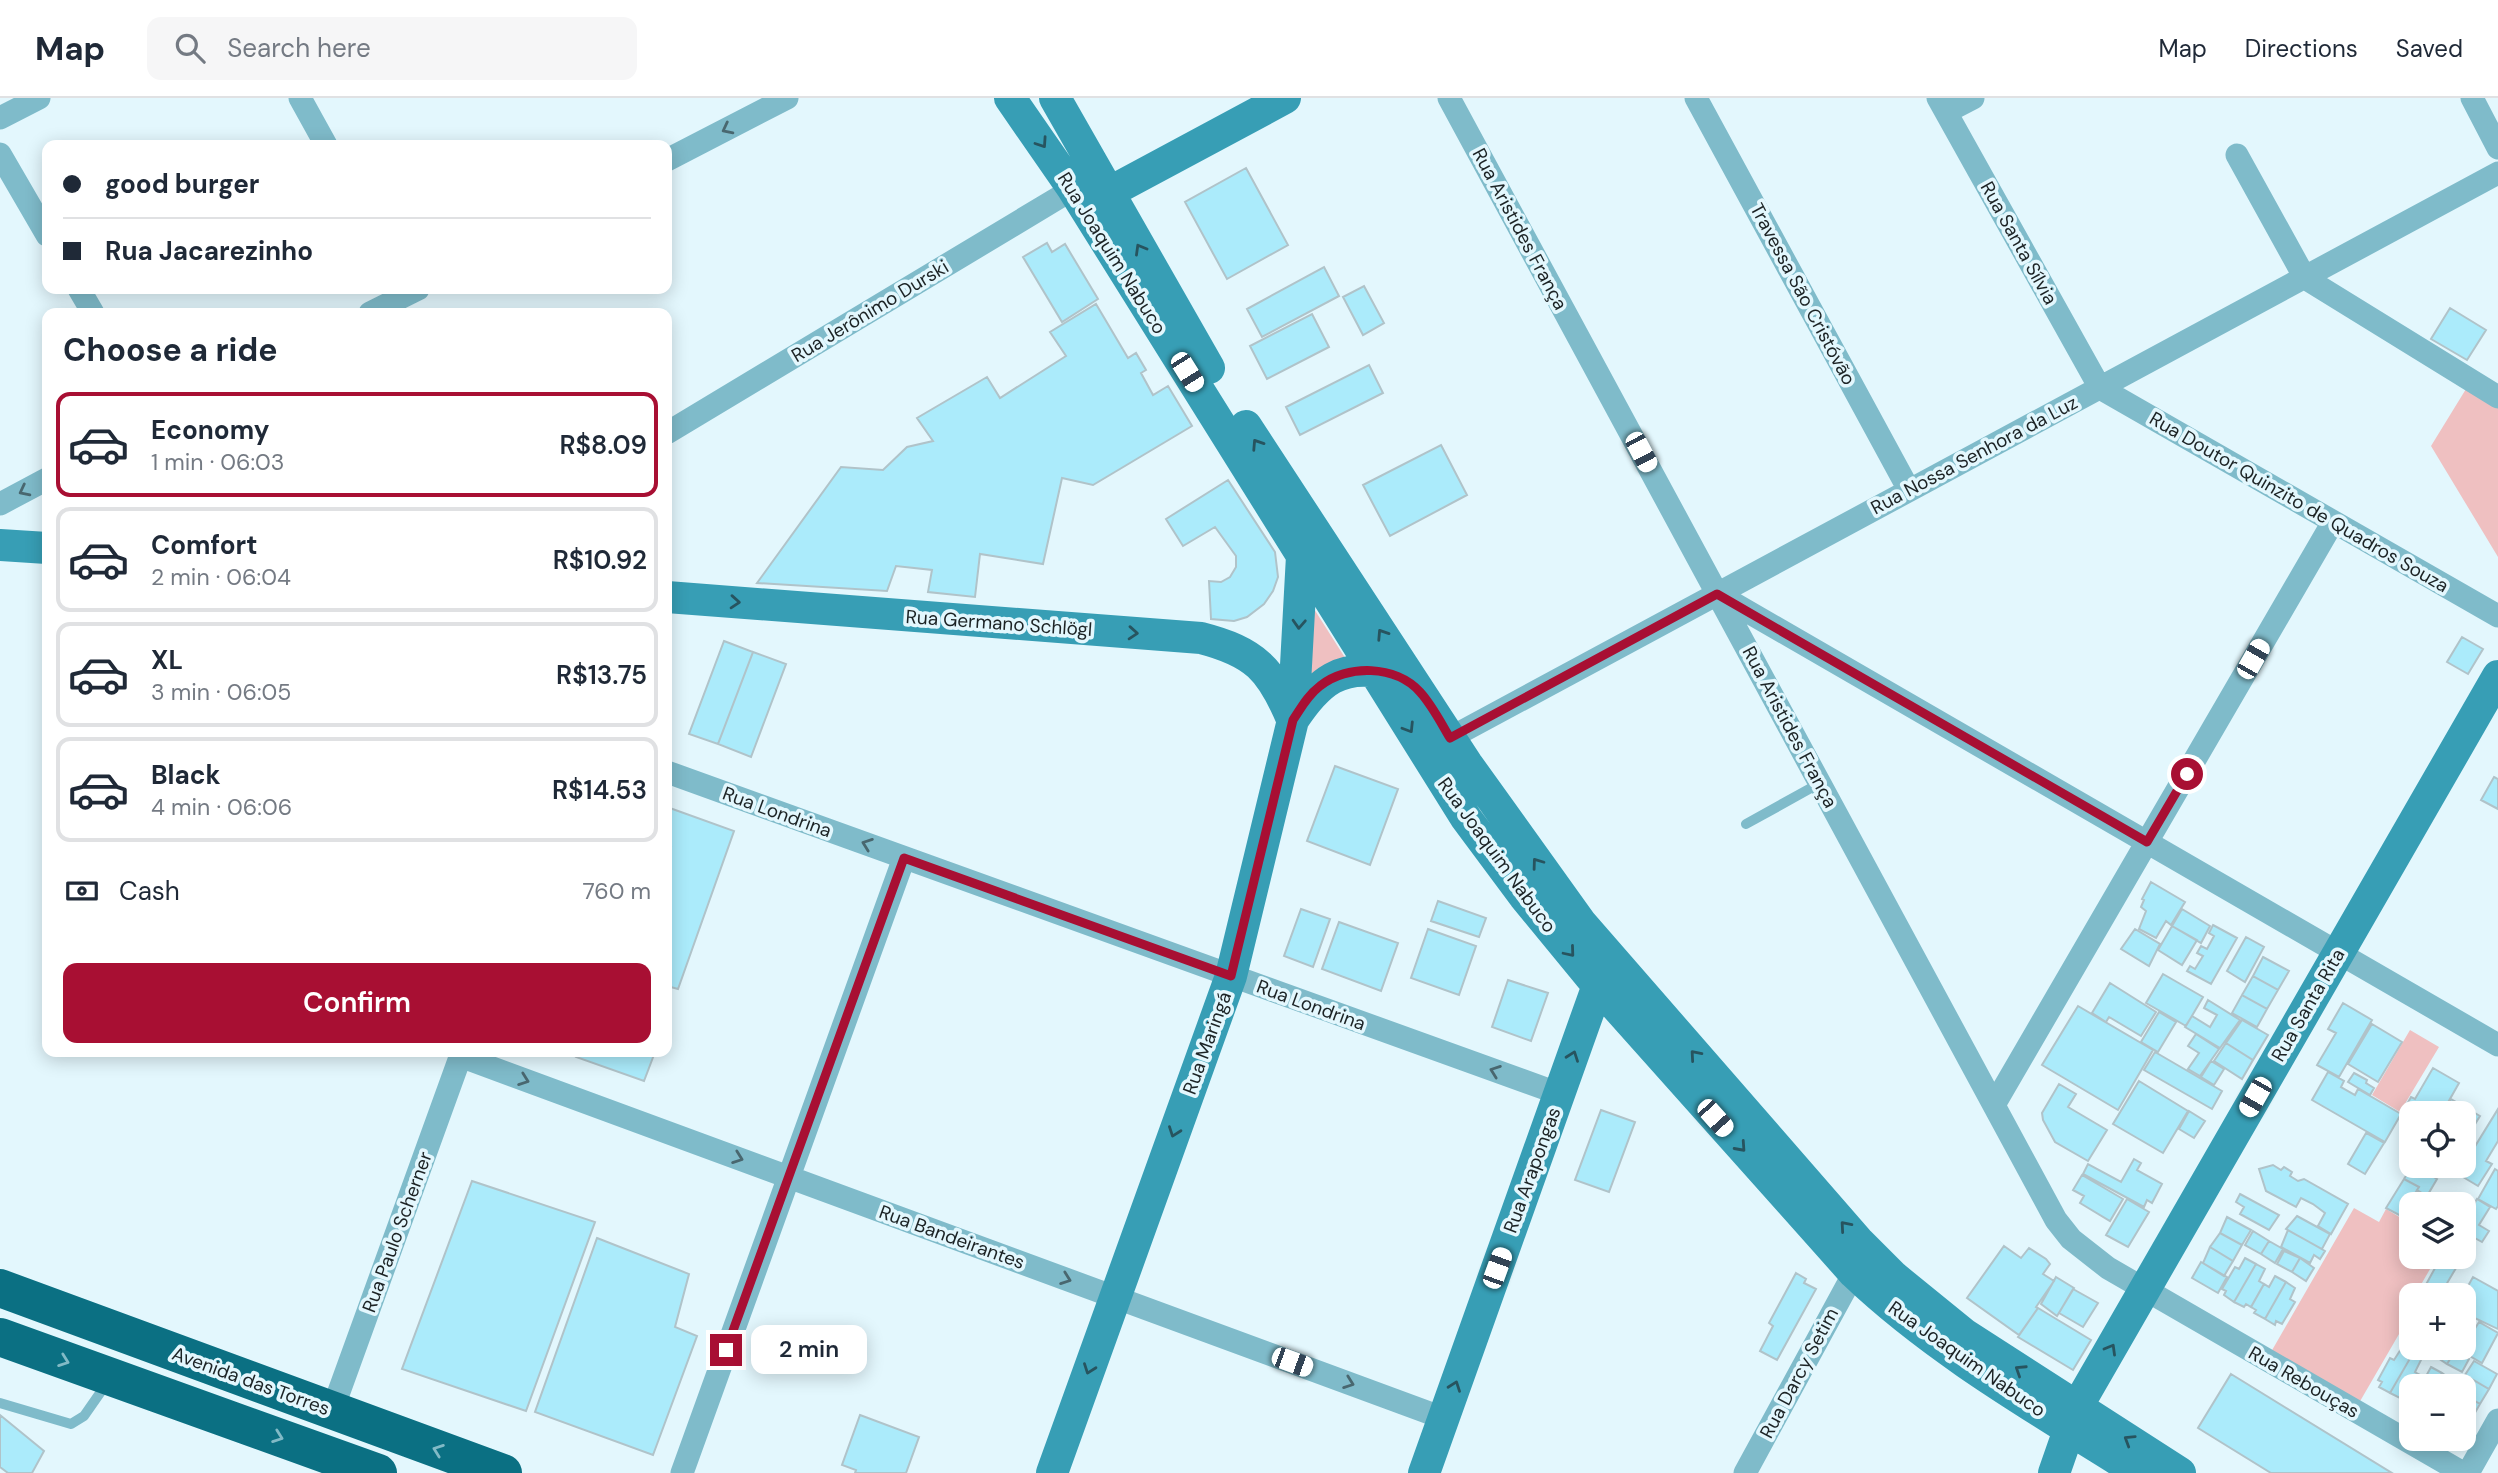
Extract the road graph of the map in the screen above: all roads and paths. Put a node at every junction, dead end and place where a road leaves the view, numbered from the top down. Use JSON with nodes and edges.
{"nodes":[{"id":1,"x":38,"y":98,"type":"edge"},
{"id":2,"x":300,"y":98,"type":"edge"},
{"id":3,"x":788,"y":98,"type":"edge"},
{"id":4,"x":1010,"y":98,"type":"edge"},
{"id":5,"x":1055,"y":98,"type":"edge"},
{"id":6,"x":1285,"y":98,"type":"edge"},
{"id":7,"x":1449,"y":98,"type":"edge"},
{"id":8,"x":1696,"y":98,"type":"edge"},
{"id":9,"x":1973,"y":98,"type":"edge"},
{"id":10,"x":2472,"y":98,"type":"edge"},
{"id":11,"x":1942,"y":105,"type":"edge"},
{"id":12,"x":0,"y":118,"type":"edge"},
{"id":13,"x":324,"y":140,"type":"edge"},
{"id":14,"x":2498,"y":148,"type":"edge"},
{"id":15,"x":0,"y":155,"type":"edge"},
{"id":16,"x":2237,"y":155,"type":"dead end"},
{"id":17,"x":672,"y":157,"type":"edge"},
{"id":18,"x":2498,"y":173,"type":"edge"},
{"id":19,"x":1073,"y":189,"type":"junction"},
{"id":20,"x":1108,"y":194,"type":"junction"},
{"id":21,"x":42,"y":226,"type":"edge"},
{"id":22,"x":2305,"y":278,"type":"junction"},
{"id":23,"x":413,"y":296,"type":"edge"},
{"id":24,"x":383,"y":308,"type":"edge"},
{"id":25,"x":2100,"y":388,"type":"junction"},
{"id":26,"x":2498,"y":397,"type":"edge"},
{"id":27,"x":672,"y":430,"type":"edge"},
{"id":28,"x":42,"y":482,"type":"edge"},
{"id":29,"x":1909,"y":490,"type":"junction"},
{"id":30,"x":0,"y":503,"type":"edge"},
{"id":31,"x":2333,"y":522,"type":"junction"},
{"id":32,"x":0,"y":545,"type":"edge"},
{"id":33,"x":42,"y":548,"type":"edge"},
{"id":34,"x":1302,"y":556,"type":"junction"},
{"id":35,"x":1717,"y":594,"type":"junction"},
{"id":36,"x":672,"y":597,"type":"edge"},
{"id":37,"x":2498,"y":616,"type":"edge"},
{"id":38,"x":1372,"y":670,"type":"junction"},
{"id":39,"x":2498,"y":676,"type":"edge"},
{"id":40,"x":1419,"y":691,"type":"junction"},
{"id":41,"x":1293,"y":720,"type":"junction"},
{"id":42,"x":1450,"y":738,"type":"junction"},
{"id":43,"x":672,"y":774,"type":"edge"},
{"id":44,"x":1820,"y":783,"type":"junction"},
{"id":45,"x":1746,"y":824,"type":"dead end"},
{"id":46,"x":2147,"y":842,"type":"junction"},
{"id":47,"x":904,"y":858,"type":"junction"},
{"id":48,"x":2339,"y":953,"type":"junction"},
{"id":49,"x":1603,"y":971,"type":"junction"},
{"id":50,"x":1231,"y":976,"type":"junction"},
{"id":51,"x":2498,"y":1045,"type":"edge"},
{"id":52,"x":460,"y":1057,"type":"edge"},
{"id":53,"x":469,"y":1057,"type":"edge"},
{"id":54,"x":1559,"y":1094,"type":"junction"},
{"id":55,"x":1994,"y":1105,"type":"junction"},
{"id":56,"x":789,"y":1177,"type":"junction"},
{"id":57,"x":1854,"y":1273,"type":"junction"},
{"id":58,"x":0,"y":1288,"type":"edge"},
{"id":59,"x":2144,"y":1290,"type":"junction"},
{"id":60,"x":1115,"y":1297,"type":"junction"},
{"id":61,"x":0,"y":1337,"type":"edge"},
{"id":62,"x":111,"y":1377,"type":"junction"},
{"id":63,"x":0,"y":1403,"type":"edge"},
{"id":64,"x":332,"y":1411,"type":"junction"},
{"id":65,"x":1443,"y":1418,"type":"junction"},
{"id":66,"x":2073,"y":1418,"type":"junction"},
{"id":67,"x":2498,"y":1420,"type":"edge"},
{"id":68,"x":314,"y":1462,"type":"edge"},
{"id":69,"x":378,"y":1473,"type":"edge"},
{"id":70,"x":503,"y":1473,"type":"edge"},
{"id":71,"x":682,"y":1473,"type":"edge"},
{"id":72,"x":1052,"y":1473,"type":"edge"},
{"id":73,"x":1424,"y":1473,"type":"edge"},
{"id":74,"x":1745,"y":1473,"type":"edge"},
{"id":75,"x":2054,"y":1473,"type":"edge"},
{"id":76,"x":2139,"y":1473,"type":"edge"},
{"id":77,"x":2180,"y":1473,"type":"edge"},
{"id":78,"x":2465,"y":1473,"type":"edge"}],
"edges":[{"from":1,"to":12,"type":"street"},
{"from":2,"to":13,"type":"street"},
{"from":3,"to":17,"type":"street","one_way":true},
{"from":4,"to":19,"type":"main road","name":"Rua Joaquim Nabuco","one_way":true},
{"from":5,"to":20,"type":"main road","name":"Rua Joaquim Nabuco"},
{"from":6,"to":20,"type":"main road"},
{"from":7,"to":35,"type":"street","name":"Rua Aristides França"},
{"from":8,"to":29,"type":"street","name":"Travessa São Cristóvão"},
{"from":9,"to":11,"type":"street"},
{"from":10,"to":14,"type":"street"},
{"from":11,"to":25,"type":"street","name":"Rua Santa Sílvia"},
{"from":15,"to":21,"type":"street"},
{"from":16,"to":22,"type":"street"},
{"from":18,"to":22,"type":"street","name":"Rua Nossa Senhora da Luz"},
{"from":19,"to":27,"type":"street","name":"Rua Jerônimo Durski"},
{"from":19,"to":34,"type":"main road","name":"Rua Joaquim Nabuco"},
{"from":40,"to":20,"type":"main road","name":"Rua Joaquim Nabuco","one_way":true},
{"from":22,"to":25,"type":"street","name":"Rua Nossa Senhora da Luz"},
{"from":22,"to":26,"type":"street"},
{"from":23,"to":24,"type":"street"},
{"from":25,"to":29,"type":"street","name":"Rua Nossa Senhora da Luz"},
{"from":25,"to":31,"type":"street","name":"Rua Doutor Quinzito de Quadros Souza"},
{"from":28,"to":30,"type":"street","one_way":true},
{"from":29,"to":35,"type":"street","name":"Rua Nossa Senhora da Luz"},
{"from":31,"to":37,"type":"street","name":"Rua Doutor Quinzito de Quadros Souza"},
{"from":31,"to":46,"type":"street"},
{"from":32,"to":33,"type":"main road"},
{"from":34,"to":38,"type":"main road","name":"Rua Joaquim Nabuco"},
{"from":34,"to":41,"type":"main road","name":"Rua Maringá","one_way":true},
{"from":35,"to":42,"type":"street","name":"Rua Nossa Senhora da Luz"},
{"from":35,"to":44,"type":"street","name":"Rua Aristides França"},
{"from":35,"to":46,"type":"street"},
{"from":36,"to":41,"type":"main road","name":"Rua Germano Schlögl","one_way":true},
{"from":38,"to":40,"type":"main road"},
{"from":38,"to":41,"type":"main road"},
{"from":38,"to":49,"type":"main road","name":"Rua Joaquim Nabuco","one_way":true},
{"from":39,"to":48,"type":"main road","name":"Rua Santa Rita"},
{"from":40,"to":42,"type":"main road","name":"Rua Joaquim Nabuco"},
{"from":41,"to":50,"type":"main road","name":"Rua Maringá"},
{"from":49,"to":42,"type":"main road","name":"Rua Joaquim Nabuco","one_way":true},
{"from":47,"to":43,"type":"street","name":"Rua Londrina","one_way":true},
{"from":44,"to":45,"type":"lane"},
{"from":44,"to":55,"type":"street","name":"Rua Aristides França"},
{"from":46,"to":48,"type":"street"},
{"from":46,"to":55,"type":"street"},
{"from":47,"to":50,"type":"street","name":"Rua Londrina"},
{"from":47,"to":56,"type":"street"},
{"from":48,"to":51,"type":"street"},
{"from":48,"to":59,"type":"main road","name":"Rua Santa Rita"},
{"from":54,"to":49,"type":"main road","name":"Rua Arapongas","one_way":true},
{"from":49,"to":57,"type":"main road","name":"Rua Joaquim Nabuco","one_way":true},
{"from":66,"to":49,"type":"main road","name":"Rua Joaquim Nabuco","one_way":true},
{"from":54,"to":50,"type":"street","name":"Rua Londrina","one_way":true},
{"from":50,"to":60,"type":"main road","name":"Rua Maringá","one_way":true},
{"from":52,"to":64,"type":"street","name":"Rua Paulo Scherner"},
{"from":53,"to":56,"type":"street","name":"Rua Bandeirantes","one_way":true},
{"from":65,"to":54,"type":"main road","name":"Rua Arapongas","one_way":true},
{"from":55,"to":59,"type":"street","name":"Rua Aristides França"},
{"from":56,"to":60,"type":"street","name":"Rua Bandeirantes","one_way":true},
{"from":56,"to":71,"type":"street"},
{"from":57,"to":66,"type":"main road","name":"Rua Joaquim Nabuco"},
{"from":57,"to":74,"type":"street","name":"Rua Darcy Setim"},
{"from":58,"to":64,"type":"highway","name":"Avenida das Torres"},
{"from":66,"to":59,"type":"main road","name":"Rua Santa Rita","one_way":true},
{"from":59,"to":78,"type":"street","name":"Rua Rebouças"},
{"from":60,"to":65,"type":"street","name":"Rua Bandeirantes","one_way":true},
{"from":60,"to":72,"type":"main road","name":"Rua Maringá","one_way":true},
{"from":61,"to":62,"type":"highway","one_way":true},
{"from":62,"to":63,"type":"lane"},
{"from":62,"to":68,"type":"highway","one_way":true},
{"from":70,"to":64,"type":"highway","name":"Avenida das Torres","one_way":true},
{"from":65,"to":73,"type":"main road","name":"Rua Arapongas"},
{"from":66,"to":75,"type":"main road","name":"Rua Santa Rita"},
{"from":66,"to":76,"type":"main road","name":"Rua Joaquim Nabuco"},
{"from":77,"to":66,"type":"main road","name":"Rua Joaquim Nabuco","one_way":true},
{"from":67,"to":78,"type":"street"},
{"from":68,"to":69,"type":"highway"}]}
